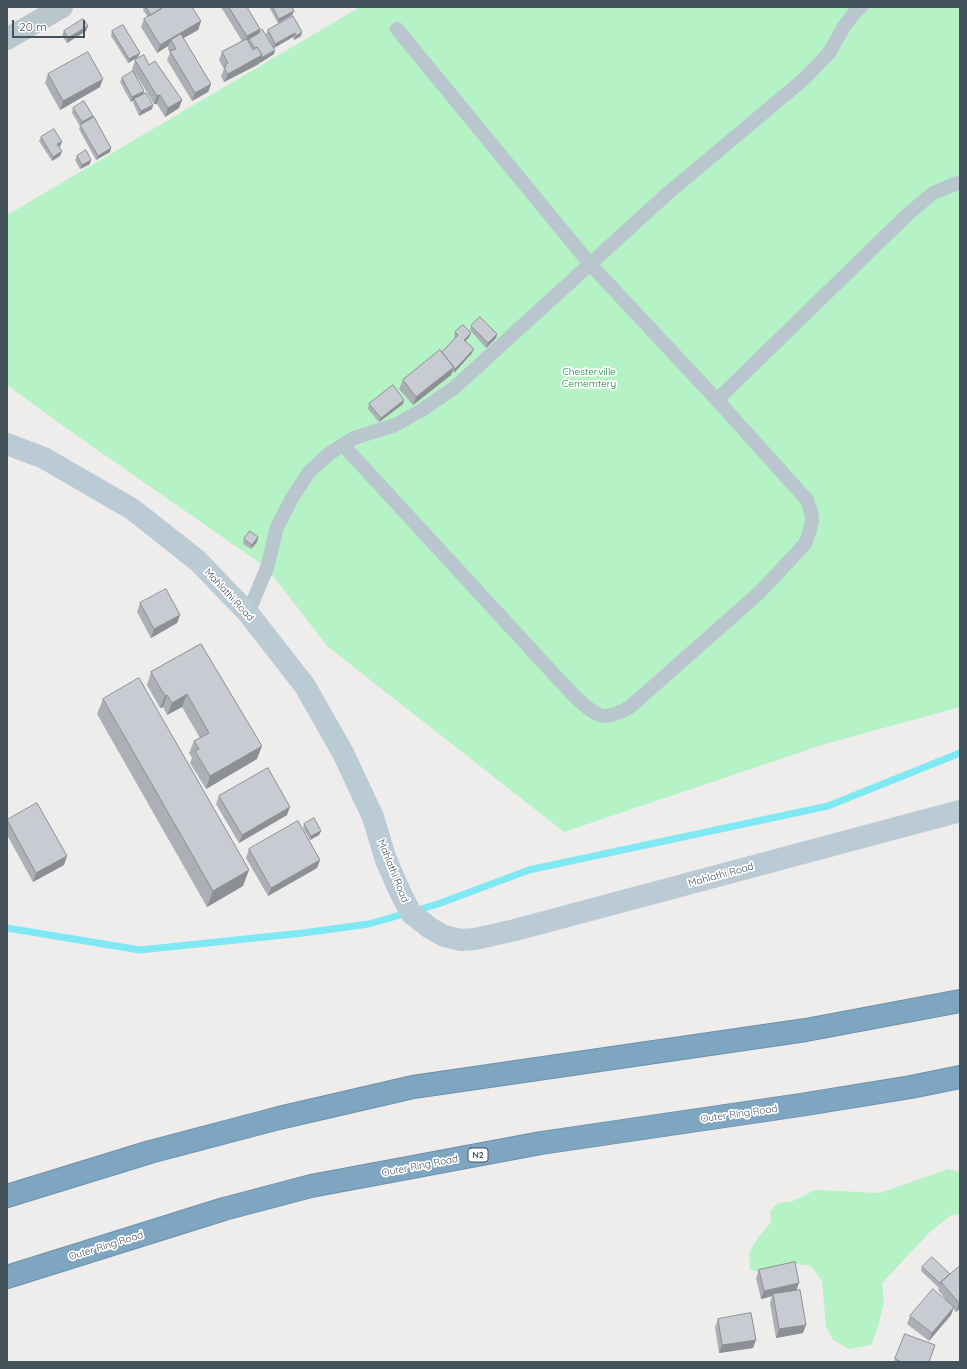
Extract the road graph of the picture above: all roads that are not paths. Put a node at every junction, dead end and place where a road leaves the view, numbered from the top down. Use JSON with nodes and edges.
{"nodes":[{"id":1,"x":62,"y":7,"type":"edge"},
{"id":2,"x":856,"y":8,"type":"edge"},
{"id":3,"x":397,"y":29,"type":"dead end"},
{"id":4,"x":7,"y":39,"type":"edge"},
{"id":5,"x":960,"y":182,"type":"edge"},
{"id":6,"x":590,"y":264,"type":"junction"},
{"id":7,"x":716,"y":400,"type":"junction"},
{"id":8,"x":8,"y":443,"type":"edge"},
{"id":9,"x":343,"y":445,"type":"junction"},
{"id":10,"x":248,"y":613,"type":"junction"},
{"id":11,"x":960,"y":811,"type":"edge"},
{"id":12,"x":960,"y":1001,"type":"edge"},
{"id":13,"x":960,"y":1077,"type":"edge"},
{"id":14,"x":7,"y":1196,"type":"edge"},
{"id":15,"x":7,"y":1277,"type":"edge"}],
"edges":[{"from":1,"to":4,"type":"street"},
{"from":2,"to":6,"type":"lane"},
{"from":3,"to":6,"type":"lane"},
{"from":5,"to":7,"type":"lane"},
{"from":6,"to":7,"type":"lane"},
{"from":6,"to":9,"type":"lane"},
{"from":7,"to":9,"type":"lane"},
{"from":8,"to":10,"type":"street","name":"Mahlathi Road"},
{"from":9,"to":10,"type":"lane"},
{"from":10,"to":11,"type":"street","name":"Mahlathi Road"},
{"from":12,"to":14,"type":"highway"},
{"from":13,"to":15,"type":"highway","name":"Outer Ring Road","number":"N2"}]}
